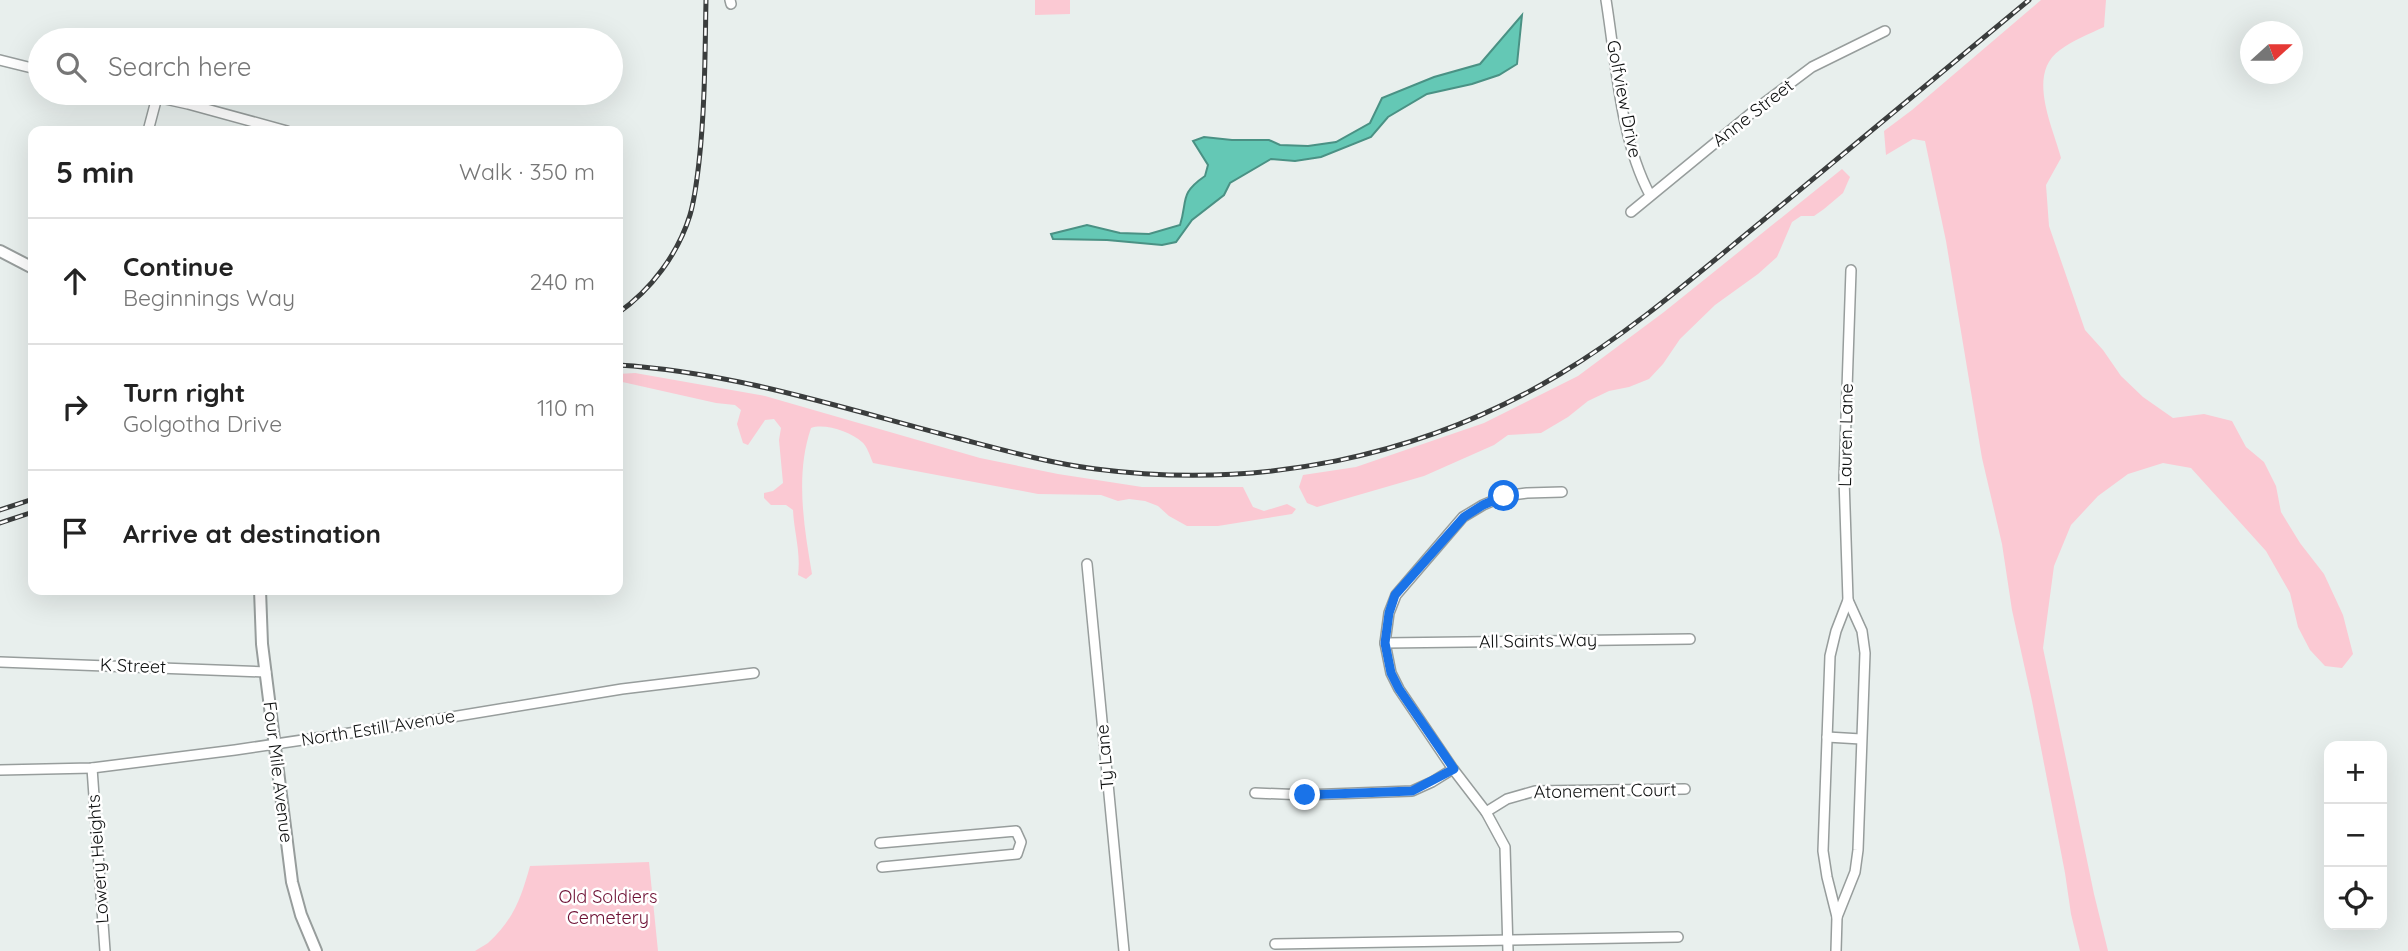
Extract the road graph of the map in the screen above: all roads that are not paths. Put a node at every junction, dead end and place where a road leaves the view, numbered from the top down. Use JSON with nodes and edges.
{"nodes":[{"id":1,"x":1606,"y":0,"type":"edge"},
{"id":2,"x":1885,"y":31,"type":"dead end"},
{"id":3,"x":0,"y":60,"type":"edge"},
{"id":4,"x":28,"y":67,"type":"edge"},
{"id":5,"x":155,"y":105,"type":"edge"},
{"id":6,"x":188,"y":105,"type":"edge"},
{"id":7,"x":149,"y":126,"type":"edge"},
{"id":8,"x":268,"y":126,"type":"edge"},
{"id":9,"x":1650,"y":195,"type":"junction"},
{"id":10,"x":1631,"y":212,"type":"dead end"},
{"id":11,"x":0,"y":251,"type":"edge"},
{"id":12,"x":28,"y":265,"type":"edge"},
{"id":13,"x":1852,"y":270,"type":"dead end"},
{"id":14,"x":1562,"y":492,"type":"dead end"},
{"id":15,"x":1087,"y":564,"type":"dead end"},
{"id":16,"x":260,"y":595,"type":"edge"},
{"id":17,"x":1848,"y":600,"type":"junction"},
{"id":18,"x":1690,"y":639,"type":"dead end"},
{"id":19,"x":1385,"y":643,"type":"junction"},
{"id":20,"x":0,"y":662,"type":"edge"},
{"id":21,"x":266,"y":672,"type":"junction"},
{"id":22,"x":754,"y":673,"type":"dead end"},
{"id":23,"x":1827,"y":737,"type":"junction"},
{"id":24,"x":1861,"y":739,"type":"junction"},
{"id":25,"x":274,"y":744,"type":"junction"},
{"id":26,"x":92,"y":768,"type":"junction"},
{"id":27,"x":1454,"y":769,"type":"junction"},
{"id":28,"x":0,"y":770,"type":"edge"},
{"id":29,"x":1685,"y":789,"type":"dead end"},
{"id":30,"x":1255,"y":793,"type":"dead end"},
{"id":31,"x":1486,"y":812,"type":"junction"},
{"id":32,"x":880,"y":843,"type":"dead end"},
{"id":33,"x":882,"y":867,"type":"dead end"},
{"id":34,"x":1837,"y":917,"type":"junction"},
{"id":35,"x":1678,"y":937,"type":"dead end"},
{"id":36,"x":1507,"y":939,"type":"junction"},
{"id":37,"x":1275,"y":944,"type":"dead end"},
{"id":38,"x":105,"y":951,"type":"edge"},
{"id":39,"x":316,"y":951,"type":"edge"},
{"id":40,"x":1124,"y":951,"type":"edge"},
{"id":41,"x":1508,"y":951,"type":"edge"},
{"id":42,"x":1836,"y":951,"type":"edge"}],
"edges":[{"from":1,"to":9,"type":"street","name":"Golfview Drive"},
{"from":2,"to":9,"type":"street","name":"Anne Street"},
{"from":3,"to":4,"type":"street"},
{"from":5,"to":7,"type":"street"},
{"from":6,"to":8,"type":"street"},
{"from":9,"to":10,"type":"street","name":"Anne Street"},
{"from":11,"to":12,"type":"street"},
{"from":13,"to":17,"type":"street","name":"Lauren Lane"},
{"from":14,"to":19,"type":"street"},
{"from":15,"to":40,"type":"street","name":"Ty Lane"},
{"from":16,"to":21,"type":"street","name":"Four Mile Avenue"},
{"from":17,"to":23,"type":"street","name":"Lauren Lane"},
{"from":17,"to":24,"type":"street","name":"Lauren Lane"},
{"from":18,"to":19,"type":"street","name":"All Saints Way"},
{"from":19,"to":27,"type":"street"},
{"from":20,"to":21,"type":"street","name":"K Street"},
{"from":21,"to":25,"type":"street","name":"Four Mile Avenue"},
{"from":22,"to":25,"type":"street","name":"North Estill Avenue"},
{"from":23,"to":24,"type":"street"},
{"from":23,"to":34,"type":"street","name":"Lauren Lane"},
{"from":24,"to":34,"type":"street","name":"Lauren Lane"},
{"from":25,"to":26,"type":"street","name":"North Estill Avenue"},
{"from":25,"to":39,"type":"street","name":"Four Mile Avenue"},
{"from":26,"to":28,"type":"street","name":"North Estill Avenue"},
{"from":26,"to":38,"type":"street","name":"Lowery Heights"},
{"from":27,"to":30,"type":"street"},
{"from":27,"to":31,"type":"street"},
{"from":29,"to":31,"type":"street","name":"Atonement Court"},
{"from":31,"to":36,"type":"street"},
{"from":32,"to":33,"type":"street"},
{"from":34,"to":42,"type":"street","name":"Lauren Lane"},
{"from":35,"to":36,"type":"street"},
{"from":36,"to":37,"type":"street"},
{"from":36,"to":41,"type":"street"}]}
